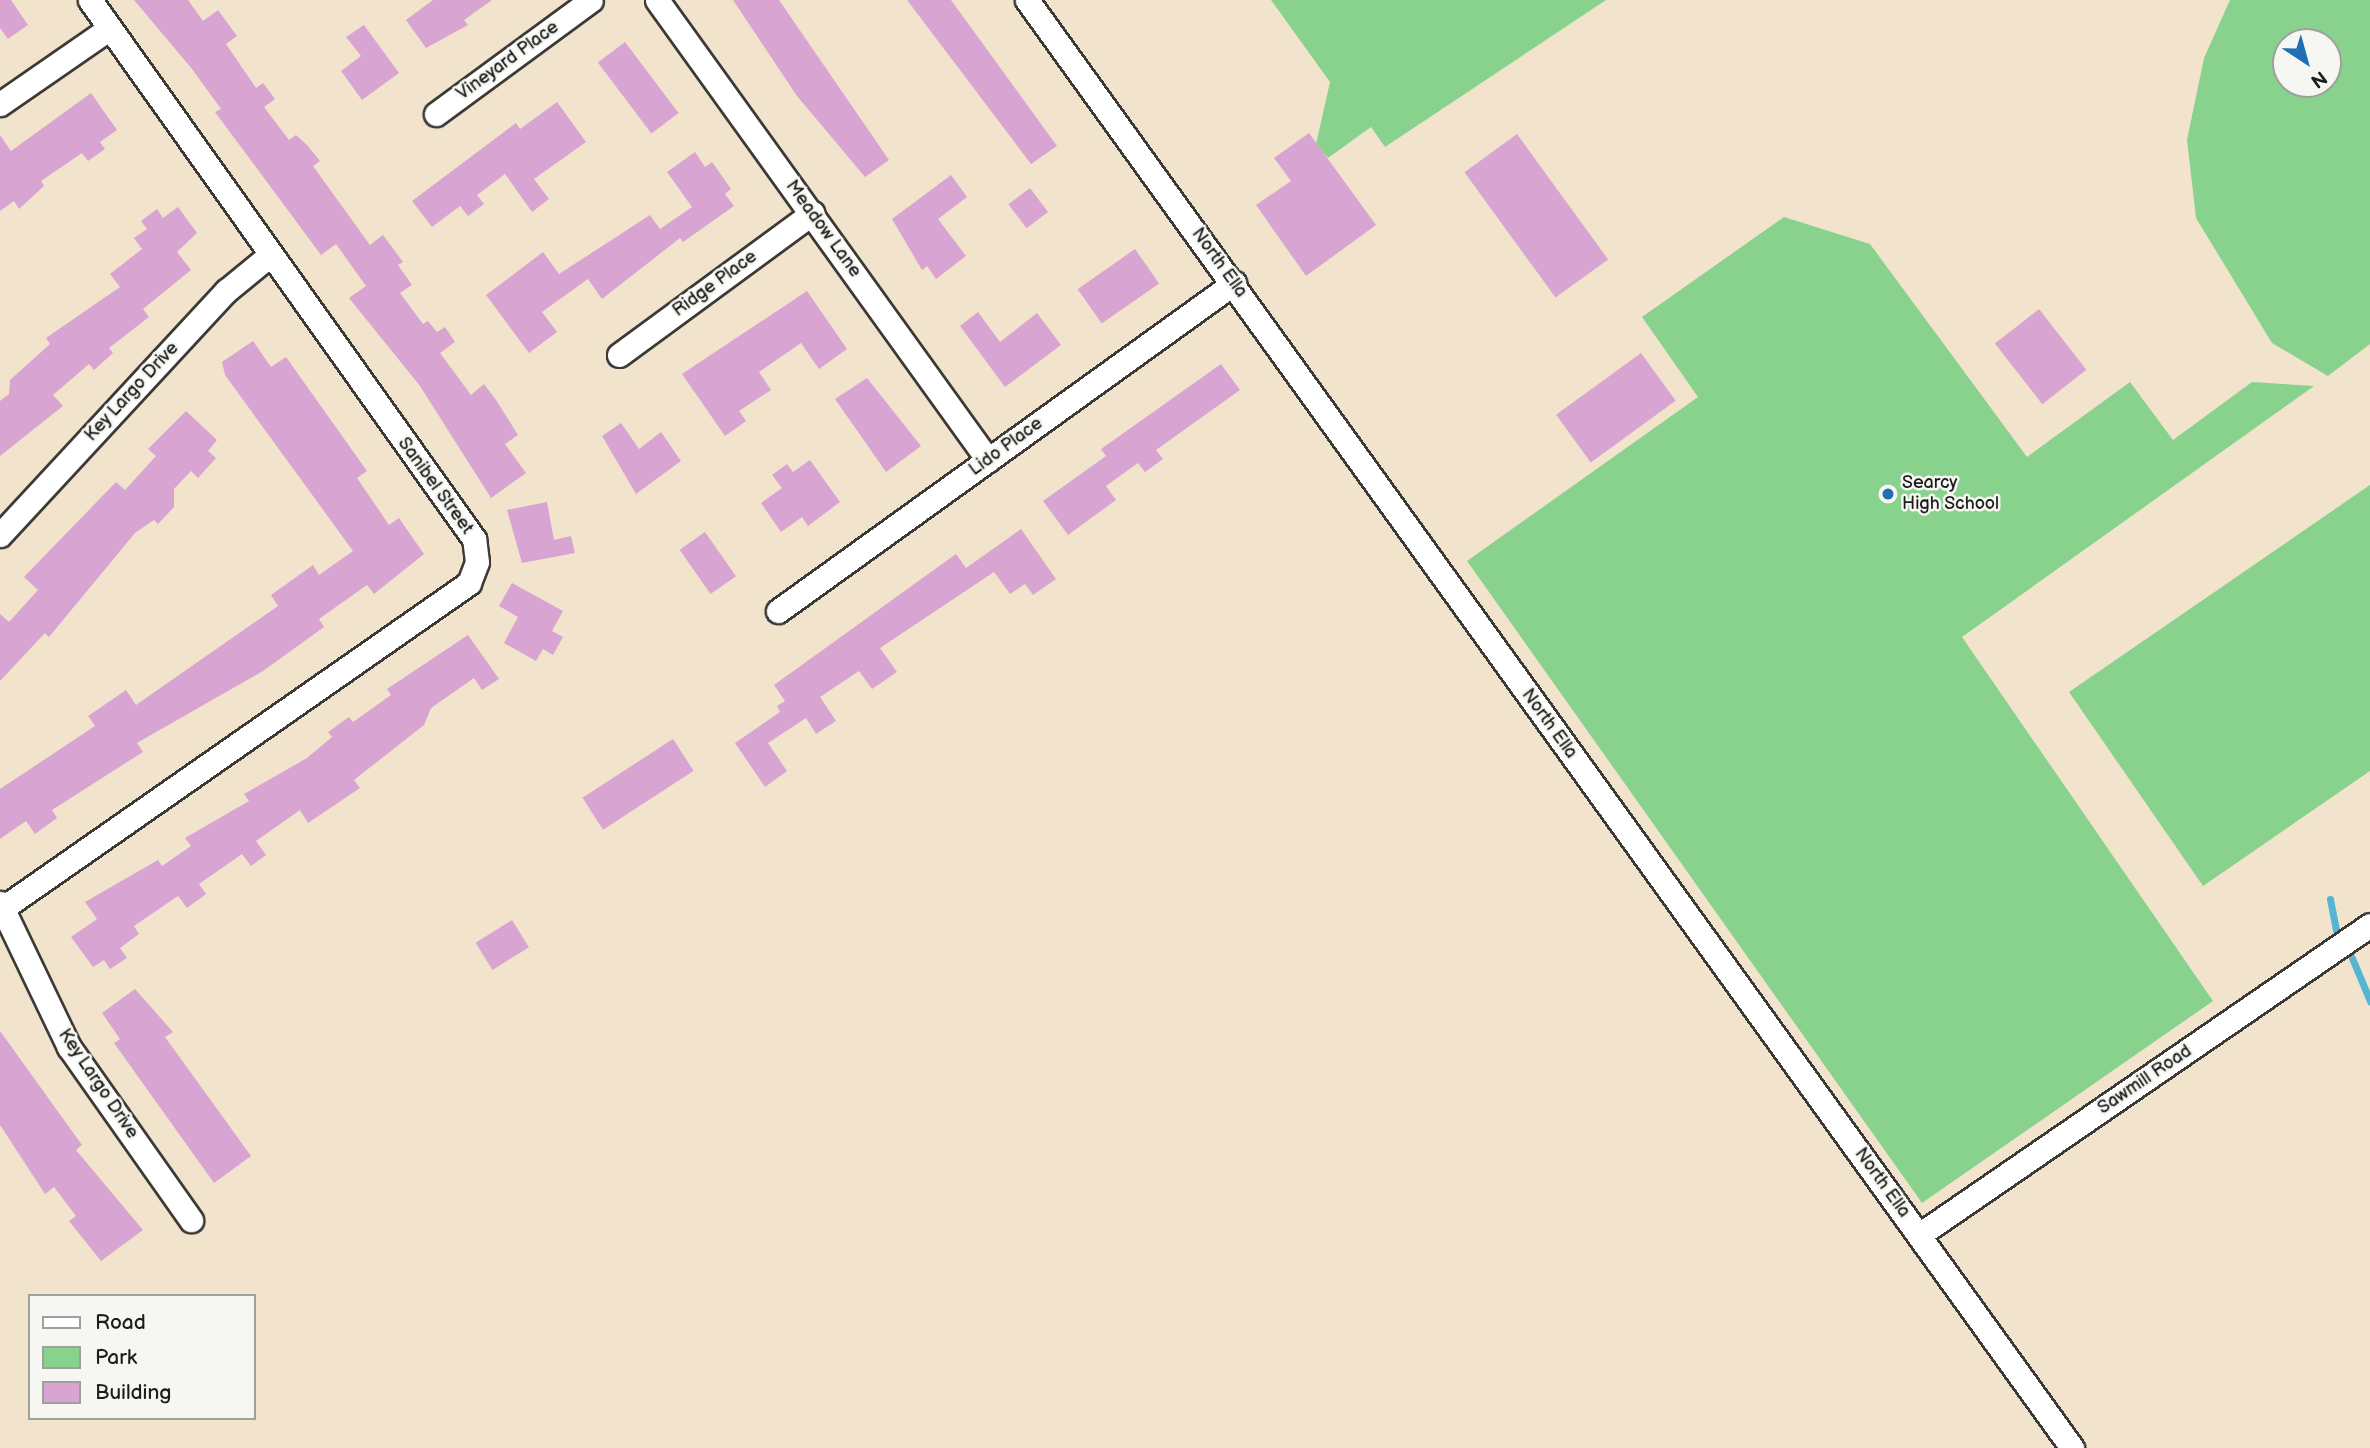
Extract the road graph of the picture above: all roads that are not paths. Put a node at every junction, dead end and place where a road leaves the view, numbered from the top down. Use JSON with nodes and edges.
{"nodes":[{"id":1,"x":90,"y":0,"type":"edge"},
{"id":2,"x":657,"y":0,"type":"edge"},
{"id":3,"x":1027,"y":0,"type":"edge"},
{"id":4,"x":585,"y":3,"type":"edge"},
{"id":5,"x":107,"y":30,"type":"junction"},
{"id":6,"x":0,"y":104,"type":"edge"},
{"id":7,"x":436,"y":114,"type":"dead end"},
{"id":8,"x":812,"y":214,"type":"junction"},
{"id":9,"x":270,"y":256,"type":"junction"},
{"id":10,"x":1234,"y":283,"type":"junction"},
{"id":11,"x":619,"y":355,"type":"dead end"},
{"id":12,"x":988,"y":460,"type":"junction"},
{"id":13,"x":0,"y":535,"type":"edge"},
{"id":14,"x":778,"y":611,"type":"dead end"},
{"id":15,"x":2,"y":906,"type":"edge"},
{"id":16,"x":2370,"y":925,"type":"edge"},
{"id":17,"x":191,"y":1220,"type":"dead end"},
{"id":18,"x":1919,"y":1235,"type":"junction"},
{"id":19,"x":2072,"y":1448,"type":"edge"}],
"edges":[{"from":1,"to":5,"type":"street","name":"Sanibel Street"},
{"from":2,"to":8,"type":"street","name":"Meadow Lane"},
{"from":3,"to":10,"type":"street","name":"North Ella"},
{"from":4,"to":7,"type":"street","name":"Vineyard Place"},
{"from":5,"to":6,"type":"street"},
{"from":5,"to":9,"type":"street","name":"Sanibel Street"},
{"from":8,"to":11,"type":"street","name":"Ridge Place"},
{"from":8,"to":12,"type":"street","name":"Meadow Lane"},
{"from":9,"to":13,"type":"street","name":"Key Largo Drive"},
{"from":9,"to":15,"type":"street","name":"Sanibel Street"},
{"from":10,"to":12,"type":"street","name":"Lido Place"},
{"from":10,"to":18,"type":"street","name":"North Ella"},
{"from":12,"to":14,"type":"street","name":"Lido Place"},
{"from":15,"to":17,"type":"street","name":"Key Largo Drive"},
{"from":16,"to":18,"type":"street","name":"Sawmill Road"},
{"from":18,"to":19,"type":"street","name":"North Ella"}]}
